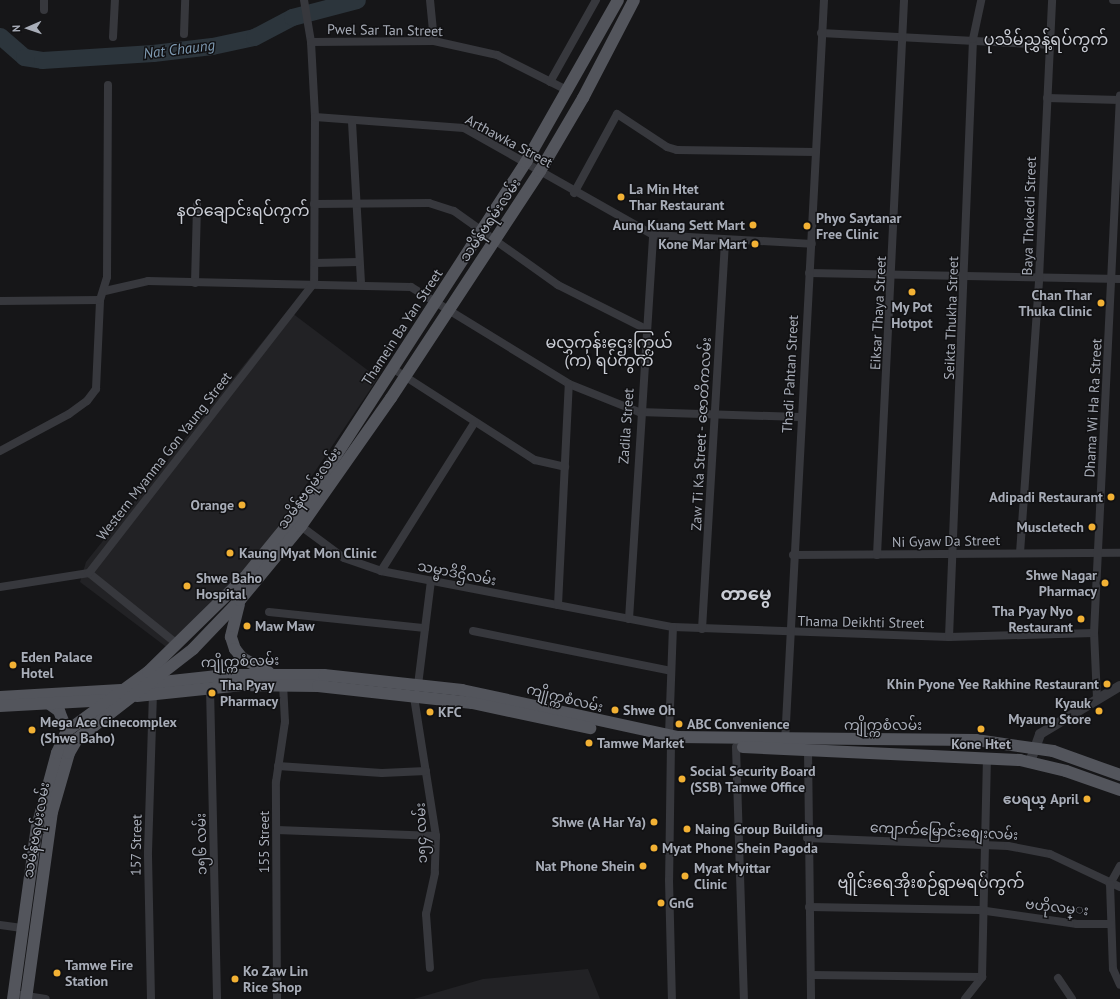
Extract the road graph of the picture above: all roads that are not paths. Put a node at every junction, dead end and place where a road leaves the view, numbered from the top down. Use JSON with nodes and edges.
{"nodes":[{"id":1,"x":44,"y":0,"type":"edge"},
{"id":2,"x":115,"y":0,"type":"edge"},
{"id":3,"x":185,"y":0,"type":"edge"},
{"id":4,"x":304,"y":0,"type":"edge"},
{"id":5,"x":430,"y":0,"type":"edge"},
{"id":6,"x":585,"y":0,"type":"edge"},
{"id":7,"x":618,"y":0,"type":"edge"},
{"id":8,"x":634,"y":0,"type":"edge"},
{"id":9,"x":824,"y":0,"type":"edge"},
{"id":10,"x":904,"y":0,"type":"edge"},
{"id":11,"x":981,"y":0,"type":"edge"},
{"id":12,"x":1052,"y":0,"type":"edge"},
{"id":13,"x":1113,"y":0,"type":"edge"},
{"id":14,"x":1120,"y":0,"type":"edge"},
{"id":15,"x":595,"y":2,"type":"edge"},
{"id":16,"x":44,"y":10,"type":"dead end"},
{"id":17,"x":821,"y":33,"type":"junction"},
{"id":18,"x":184,"y":34,"type":"dead end"},
{"id":19,"x":113,"y":37,"type":"dead end"},
{"id":20,"x":899,"y":37,"type":"junction"},
{"id":21,"x":973,"y":39,"type":"junction"},
{"id":22,"x":434,"y":41,"type":"junction"},
{"id":23,"x":311,"y":42,"type":"junction"},
{"id":24,"x":1048,"y":45,"type":"junction"},
{"id":25,"x":550,"y":82,"type":"junction"},
{"id":26,"x":108,"y":85,"type":"dead end"},
{"id":27,"x":569,"y":91,"type":"junction"},
{"id":28,"x":1120,"y":96,"type":"edge"},
{"id":29,"x":1047,"y":98,"type":"junction"},
{"id":30,"x":1120,"y":100,"type":"edge"},
{"id":31,"x":315,"y":117,"type":"junction"},
{"id":32,"x":352,"y":122,"type":"junction"},
{"id":33,"x":815,"y":152,"type":"junction"},
{"id":34,"x":526,"y":162,"type":"junction"},
{"id":35,"x":540,"y":171,"type":"junction"},
{"id":36,"x":574,"y":193,"type":"junction"},
{"id":37,"x":355,"y":203,"type":"junction"},
{"id":38,"x":314,"y":204,"type":"junction"},
{"id":39,"x":197,"y":205,"type":"dead end"},
{"id":40,"x":482,"y":230,"type":"junction"},
{"id":41,"x":653,"y":235,"type":"junction"},
{"id":42,"x":496,"y":239,"type":"junction"},
{"id":43,"x":725,"y":241,"type":"junction"},
{"id":44,"x":812,"y":244,"type":"junction"},
{"id":45,"x":358,"y":262,"type":"junction"},
{"id":46,"x":315,"y":263,"type":"junction"},
{"id":47,"x":809,"y":273,"type":"junction"},
{"id":48,"x":893,"y":275,"type":"junction"},
{"id":49,"x":966,"y":276,"type":"junction"},
{"id":50,"x":1039,"y":278,"type":"junction"},
{"id":51,"x":1116,"y":279,"type":"edge"},
{"id":52,"x":195,"y":283,"type":"junction"},
{"id":53,"x":314,"y":283,"type":"junction"},
{"id":54,"x":361,"y":283,"type":"junction"},
{"id":55,"x":105,"y":291,"type":"junction"},
{"id":56,"x":100,"y":300,"type":"junction"},
{"id":57,"x":0,"y":301,"type":"edge"},
{"id":58,"x":436,"y":303,"type":"junction"},
{"id":59,"x":448,"y":311,"type":"junction"},
{"id":60,"x":646,"y":329,"type":"junction"},
{"id":61,"x":392,"y":368,"type":"junction"},
{"id":62,"x":406,"y":377,"type":"junction"},
{"id":63,"x":569,"y":384,"type":"junction"},
{"id":64,"x":639,"y":412,"type":"junction"},
{"id":65,"x":715,"y":416,"type":"junction"},
{"id":66,"x":800,"y":417,"type":"junction"},
{"id":67,"x":474,"y":422,"type":"junction"},
{"id":68,"x":0,"y":451,"type":"edge"},
{"id":69,"x":565,"y":467,"type":"junction"},
{"id":70,"x":297,"y":523,"type":"junction"},
{"id":71,"x":1100,"y":553,"type":"junction"},
{"id":72,"x":1120,"y":553,"type":"edge"},
{"id":73,"x":954,"y":554,"type":"junction"},
{"id":74,"x":1020,"y":554,"type":"junction"},
{"id":75,"x":793,"y":555,"type":"junction"},
{"id":76,"x":878,"y":555,"type":"junction"},
{"id":77,"x":381,"y":572,"type":"junction"},
{"id":78,"x":89,"y":573,"type":"junction"},
{"id":79,"x":245,"y":577,"type":"joint"},
{"id":80,"x":431,"y":581,"type":"junction"},
{"id":81,"x":0,"y":587,"type":"edge"},
{"id":82,"x":240,"y":600,"type":"junction"},
{"id":83,"x":558,"y":606,"type":"junction"},
{"id":84,"x":269,"y":612,"type":"dead end"},
{"id":85,"x":629,"y":619,"type":"junction"},
{"id":86,"x":673,"y":627,"type":"junction"},
{"id":87,"x":425,"y":628,"type":"junction"},
{"id":88,"x":702,"y":629,"type":"junction"},
{"id":89,"x":473,"y":631,"type":"dead end"},
{"id":90,"x":788,"y":633,"type":"junction"},
{"id":91,"x":1094,"y":633,"type":"junction"},
{"id":92,"x":949,"y":637,"type":"junction"},
{"id":93,"x":177,"y":644,"type":"junction"},
{"id":94,"x":671,"y":671,"type":"junction"},
{"id":95,"x":270,"y":673,"type":"junction"},
{"id":96,"x":283,"y":685,"type":"junction"},
{"id":97,"x":418,"y":685,"type":"junction"},
{"id":98,"x":1120,"y":686,"type":"edge"},
{"id":99,"x":152,"y":688,"type":"junction"},
{"id":100,"x":210,"y":688,"type":"junction"},
{"id":101,"x":126,"y":693,"type":"junction"},
{"id":102,"x":0,"y":697,"type":"edge"},
{"id":103,"x":414,"y":697,"type":"junction"},
{"id":104,"x":1097,"y":698,"type":"junction"},
{"id":105,"x":108,"y":700,"type":"junction"},
{"id":106,"x":48,"y":703,"type":"junction"},
{"id":107,"x":0,"y":706,"type":"edge"},
{"id":108,"x":67,"y":732,"type":"junction"},
{"id":109,"x":670,"y":739,"type":"junction"},
{"id":110,"x":785,"y":744,"type":"junction"},
{"id":111,"x":736,"y":747,"type":"junction"},
{"id":112,"x":1033,"y":748,"type":"junction"},
{"id":113,"x":808,"y":750,"type":"junction"},
{"id":114,"x":987,"y":757,"type":"junction"},
{"id":115,"x":1030,"y":762,"type":"junction"},
{"id":116,"x":278,"y":766,"type":"junction"},
{"id":117,"x":426,"y":771,"type":"junction"},
{"id":118,"x":1120,"y":775,"type":"edge"},
{"id":119,"x":1120,"y":790,"type":"edge"},
{"id":120,"x":277,"y":830,"type":"junction"},
{"id":121,"x":436,"y":836,"type":"junction"},
{"id":122,"x":807,"y":838,"type":"junction"},
{"id":123,"x":987,"y":844,"type":"junction"},
{"id":124,"x":1120,"y":866,"type":"edge"},
{"id":125,"x":1110,"y":881,"type":"junction"},
{"id":126,"x":1120,"y":887,"type":"edge"},
{"id":127,"x":809,"y":907,"type":"junction"},
{"id":128,"x":983,"y":910,"type":"junction"},
{"id":129,"x":37,"y":919,"type":"junction"},
{"id":130,"x":23,"y":922,"type":"junction"},
{"id":131,"x":1111,"y":924,"type":"junction"},
{"id":132,"x":0,"y":925,"type":"edge"},
{"id":133,"x":19,"y":957,"type":"junction"},
{"id":134,"x":31,"y":958,"type":"junction"},
{"id":135,"x":430,"y":968,"type":"dead end"},
{"id":136,"x":811,"y":975,"type":"junction"},
{"id":137,"x":982,"y":977,"type":"junction"},
{"id":138,"x":1058,"y":978,"type":"dead end"},
{"id":139,"x":1120,"y":985,"type":"edge"},
{"id":140,"x":20,"y":997,"type":"edge"},
{"id":141,"x":46,"y":999,"type":"edge"},
{"id":142,"x":151,"y":999,"type":"edge"},
{"id":143,"x":217,"y":999,"type":"edge"},
{"id":144,"x":278,"y":999,"type":"edge"},
{"id":145,"x":672,"y":999,"type":"edge"},
{"id":146,"x":744,"y":999,"type":"edge"},
{"id":147,"x":811,"y":999,"type":"edge"},
{"id":148,"x":965,"y":999,"type":"edge"},
{"id":149,"x":1072,"y":999,"type":"edge"}],
"edges":[{"from":1,"to":16,"type":"street"},
{"from":2,"to":19,"type":"street"},
{"from":3,"to":18,"type":"street"},
{"from":4,"to":23,"type":"street"},
{"from":5,"to":22,"type":"street"},
{"from":6,"to":15,"type":"street"},
{"from":7,"to":27,"type":"main road","name":"Thamein Ba Yan Street"},
{"from":8,"to":35,"type":"main road","name":"သမိန်ဗရမ်းလမ်း"},
{"from":9,"to":17,"type":"street","name":"Thadi Pahtan Street"},
{"from":10,"to":20,"type":"street","name":"Eiksar Thaya Street"},
{"from":11,"to":21,"type":"street","name":"Seikta Thukha Street"},
{"from":12,"to":24,"type":"street","name":"Baya Thokedi Street"},
{"from":13,"to":14,"type":"street"},
{"from":15,"to":25,"type":"street"},
{"from":17,"to":20,"type":"street"},
{"from":17,"to":33,"type":"street","name":"Thadi Pahtan Street"},
{"from":20,"to":21,"type":"street"},
{"from":20,"to":48,"type":"street","name":"Eiksar Thaya Street"},
{"from":21,"to":24,"type":"street"},
{"from":21,"to":49,"type":"street","name":"Seikta Thukha Street"},
{"from":22,"to":23,"type":"street","name":"Pwel Sar Tan Street"},
{"from":22,"to":25,"type":"street","name":"Pwel Sar Tan Street"},
{"from":23,"to":31,"type":"street"},
{"from":24,"to":29,"type":"street","name":"Baya Thokedi Street"},
{"from":25,"to":27,"type":"street","name":"Pwel Sar Tan Street"},
{"from":26,"to":55,"type":"street"},
{"from":27,"to":34,"type":"main road","name":"Thamein Ba Yan Street"},
{"from":28,"to":30,"type":"street","name":"Dhama Wi Ha Ra Street"},
{"from":29,"to":30,"type":"street"},
{"from":29,"to":50,"type":"street","name":"Baya Thokedi Street"},
{"from":30,"to":51,"type":"street","name":"Dhama Wi Ha Ra Street"},
{"from":31,"to":32,"type":"street","name":"Arthawka Street"},
{"from":31,"to":38,"type":"street"},
{"from":32,"to":34,"type":"street","name":"Arthawka Street"},
{"from":32,"to":37,"type":"street"},
{"from":33,"to":36,"type":"street"},
{"from":33,"to":44,"type":"street","name":"Thadi Pahtan Street"},
{"from":34,"to":35,"type":"street","name":"Arthawka Street"},
{"from":34,"to":40,"type":"main road","name":"Thamein Ba Yan Street"},
{"from":35,"to":36,"type":"street","name":"Arthawka Street"},
{"from":35,"to":42,"type":"main road","name":"သမိန်ဗရမ်းလမ်း"},
{"from":36,"to":41,"type":"street","name":"Arthawka Street"},
{"from":37,"to":38,"type":"street"},
{"from":37,"to":40,"type":"street"},
{"from":37,"to":45,"type":"street"},
{"from":38,"to":46,"type":"street"},
{"from":39,"to":52,"type":"street"},
{"from":40,"to":42,"type":"street"},
{"from":40,"to":58,"type":"main road","name":"Thamein Ba Yan Street"},
{"from":41,"to":43,"type":"street"},
{"from":41,"to":60,"type":"street","name":"Zadila Street"},
{"from":42,"to":59,"type":"main road","name":"သမိန်ဗရမ်းလမ်း"},
{"from":42,"to":60,"type":"street"},
{"from":43,"to":44,"type":"street"},
{"from":43,"to":65,"type":"street","name":"Zaw Ti Ka Street - ဇောတိကလမ်း"},
{"from":44,"to":47,"type":"street","name":"Thadi Pahtan Street"},
{"from":45,"to":46,"type":"street"},
{"from":45,"to":54,"type":"street"},
{"from":46,"to":53,"type":"street"},
{"from":47,"to":48,"type":"street"},
{"from":47,"to":66,"type":"street","name":"Thadi Pahtan Street"},
{"from":48,"to":49,"type":"street"},
{"from":48,"to":76,"type":"street","name":"Eiksar Thaya Street"},
{"from":49,"to":50,"type":"street"},
{"from":49,"to":73,"type":"street","name":"Seikta Thukha Street"},
{"from":50,"to":51,"type":"street"},
{"from":50,"to":74,"type":"street","name":"Baya Thokedi Street"},
{"from":51,"to":71,"type":"street","name":"Dhama Wi Ha Ra Street"},
{"from":52,"to":53,"type":"street"},
{"from":52,"to":55,"type":"street"},
{"from":53,"to":54,"type":"street"},
{"from":53,"to":78,"type":"street","name":"Western Myanma Gon Yaung Street"},
{"from":54,"to":58,"type":"street"},
{"from":55,"to":56,"type":"street"},
{"from":56,"to":57,"type":"street"},
{"from":56,"to":68,"type":"street"},
{"from":58,"to":59,"type":"street"},
{"from":58,"to":61,"type":"main road","name":"Thamein Ba Yan Street"},
{"from":59,"to":62,"type":"main road","name":"သမိန်ဗရမ်းလမ်း"},
{"from":59,"to":63,"type":"street"},
{"from":60,"to":64,"type":"street","name":"Zadila Street"},
{"from":61,"to":62,"type":"street"},
{"from":61,"to":70,"type":"main road","name":"Thamein Ba Yan Street"},
{"from":62,"to":67,"type":"street"},
{"from":62,"to":70,"type":"main road","name":"သမိန်ဗရမ်းလမ်း"},
{"from":63,"to":64,"type":"street"},
{"from":63,"to":69,"type":"street"},
{"from":64,"to":65,"type":"street"},
{"from":64,"to":85,"type":"street","name":"Zadila Street"},
{"from":65,"to":66,"type":"street"},
{"from":65,"to":88,"type":"street","name":"Zaw Ti Ka Street - ဇောတိကလမ်း"},
{"from":66,"to":75,"type":"street","name":"Thadi Pahtan Street"},
{"from":67,"to":69,"type":"street"},
{"from":67,"to":77,"type":"street"},
{"from":69,"to":83,"type":"street"},
{"from":70,"to":77,"type":"street","name":"သမ္မာဒိဌိလမ်း"},
{"from":70,"to":79,"type":"main road","name":"Thamein Ba Yan Street"},
{"from":70,"to":82,"type":"main road","name":"သမိန်ဗရမ်းလမ်း"},
{"from":71,"to":72,"type":"street","name":"Ni Gyaw Da Street"},
{"from":71,"to":74,"type":"street","name":"Ni Gyaw Da Street"},
{"from":71,"to":91,"type":"street","name":"Dhama Wi Ha Ra Street"},
{"from":73,"to":74,"type":"street","name":"Ni Gyaw Da Street"},
{"from":73,"to":76,"type":"street","name":"Ni Gyaw Da Street"},
{"from":73,"to":92,"type":"street","name":"Seikta Thukha Street"},
{"from":75,"to":76,"type":"street","name":"Ni Gyaw Da Street"},
{"from":75,"to":90,"type":"street","name":"Thadi Pahtan Street"},
{"from":77,"to":80,"type":"street","name":"သမ္မာဒိဌိလမ်း"},
{"from":78,"to":81,"type":"street"},
{"from":78,"to":93,"type":"street"},
{"from":79,"to":93,"type":"main road","name":"သမိန်ဗရမ်းလမ်း"},
{"from":80,"to":83,"type":"street","name":"သမ္မာဒိဌိလမ်း"},
{"from":80,"to":87,"type":"street"},
{"from":82,"to":95,"type":"main road"},
{"from":82,"to":99,"type":"main road","name":"သမိန်ဗရမ်းလမ်း"},
{"from":83,"to":85,"type":"street","name":"သမ္မာဒိဌိလမ်း"},
{"from":84,"to":87,"type":"street"},
{"from":85,"to":86,"type":"street","name":"Thama Deikhti Street"},
{"from":86,"to":88,"type":"street","name":"Thama Deikhti Street"},
{"from":86,"to":94,"type":"street"},
{"from":87,"to":97,"type":"street"},
{"from":88,"to":90,"type":"street","name":"Thama Deikhti Street"},
{"from":89,"to":94,"type":"street"},
{"from":90,"to":92,"type":"street","name":"Thama Deikhti Street"},
{"from":90,"to":110,"type":"street","name":"Thadi Pahtan Street"},
{"from":91,"to":92,"type":"street","name":"Thama Deikhti Street"},
{"from":91,"to":104,"type":"street","name":"Dhama Wi Ha Ra Street"},
{"from":93,"to":101,"type":"main road","name":"သမိန်ဗရမ်းလမ်း"},
{"from":94,"to":109,"type":"street"},
{"from":95,"to":97,"type":"main road","name":"ကျိုက္ကစံလမ်း"},
{"from":95,"to":99,"type":"main road","name":"ကျိုက္ကစံလမ်း"},
{"from":96,"to":100,"type":"main road","name":"ကျိုက္ကစံလမ်း"},
{"from":96,"to":103,"type":"main road","name":"ကျိုက္ကစံလမ်း"},
{"from":96,"to":116,"type":"street","name":"155 Street"},
{"from":97,"to":109,"type":"main road","name":"ကျိုက္ကစံလမ်း"},
{"from":98,"to":104,"type":"street"},
{"from":99,"to":100,"type":"main road","name":"ကျိုက္ကစံလမ်း"},
{"from":99,"to":101,"type":"main road","name":"ကျိုက္ကစံလမ်း"},
{"from":99,"to":142,"type":"street","name":"157 Street"},
{"from":100,"to":143,"type":"street","name":"၁၅၆ လမ်း"},
{"from":101,"to":102,"type":"main road","name":"ကျိုက္ကစံလမ်း"},
{"from":101,"to":105,"type":"main road","name":"သမိန်ဗရမ်းလမ်း"},
{"from":101,"to":129,"type":"main road","name":"သမိန်ဗရမ်းလမ်း"},
{"from":103,"to":109,"type":"main road","name":"ကျိုက္ကစံလမ်း"},
{"from":103,"to":117,"type":"street","name":"၁၅၄ လမ်း"},
{"from":104,"to":112,"type":"street"},
{"from":105,"to":106,"type":"main road"},
{"from":105,"to":108,"type":"main road","name":"သမိန်ဗရမ်းလမ်း"},
{"from":106,"to":107,"type":"main road"},
{"from":106,"to":108,"type":"main road"},
{"from":108,"to":130,"type":"main road","name":"သမိန်ဗရမ်းလမ်း"},
{"from":109,"to":110,"type":"main road","name":"ကျိုက္ကစံလမ်း"},
{"from":109,"to":111,"type":"main road","name":"ကျိုက္ကစံလမ်း"},
{"from":109,"to":145,"type":"street"},
{"from":110,"to":111,"type":"main road","name":"ကျိုက္ကစံလမ်း"},
{"from":110,"to":112,"type":"main road","name":"ကျိုက္ကစံလမ်း"},
{"from":110,"to":113,"type":"main road","name":"ကျိုက္ကစံလမ်း"},
{"from":111,"to":146,"type":"street"},
{"from":112,"to":115,"type":"street"},
{"from":112,"to":118,"type":"main road","name":"ကျိုက္ကစံလမ်း"},
{"from":113,"to":114,"type":"main road","name":"ကျိုက္ကစံလမ်း"},
{"from":113,"to":122,"type":"street"},
{"from":114,"to":115,"type":"main road","name":"ကျိုက္ကစံလမ်း"},
{"from":114,"to":123,"type":"street"},
{"from":115,"to":119,"type":"main road","name":"ကျိုက္ကစံလမ်း"},
{"from":116,"to":117,"type":"street"},
{"from":116,"to":120,"type":"street","name":"155 Street"},
{"from":117,"to":121,"type":"street","name":"၁၅၄ လမ်း"},
{"from":120,"to":121,"type":"street"},
{"from":120,"to":144,"type":"street","name":"155 Street"},
{"from":121,"to":135,"type":"street","name":"၁၅၄ လမ်း"},
{"from":122,"to":123,"type":"street","name":"ကျောက်မြောင်းစျေးလမ်း"},
{"from":122,"to":127,"type":"street"},
{"from":123,"to":125,"type":"street","name":"ကျောက်မြောင်းစျေးလမ်း"},
{"from":123,"to":128,"type":"street"},
{"from":124,"to":125,"type":"street"},
{"from":125,"to":126,"type":"street","name":"ကျောက်မြောင်းစျေးလမ်း"},
{"from":125,"to":131,"type":"street"},
{"from":127,"to":128,"type":"street","name":"ဗဟိုလမ္း"},
{"from":127,"to":136,"type":"street"},
{"from":128,"to":131,"type":"street","name":"ဗဟိုလမ္း"},
{"from":128,"to":137,"type":"street"},
{"from":129,"to":130,"type":"main road"},
{"from":129,"to":134,"type":"main road","name":"သမိန်ဗရမ်းလမ်း"},
{"from":130,"to":132,"type":"street"},
{"from":130,"to":133,"type":"main road","name":"သမိန်ဗရမ်းလမ်း"},
{"from":131,"to":139,"type":"street"},
{"from":133,"to":134,"type":"main road"},
{"from":133,"to":140,"type":"main road","name":"သမိန်ဗရမ်းလမ်း"},
{"from":134,"to":140,"type":"main road","name":"သမိန်ဗရမ်းလမ်း"},
{"from":136,"to":137,"type":"street"},
{"from":136,"to":147,"type":"street"},
{"from":137,"to":148,"type":"street"},
{"from":138,"to":149,"type":"street"},
{"from":140,"to":141,"type":"street"}]}
